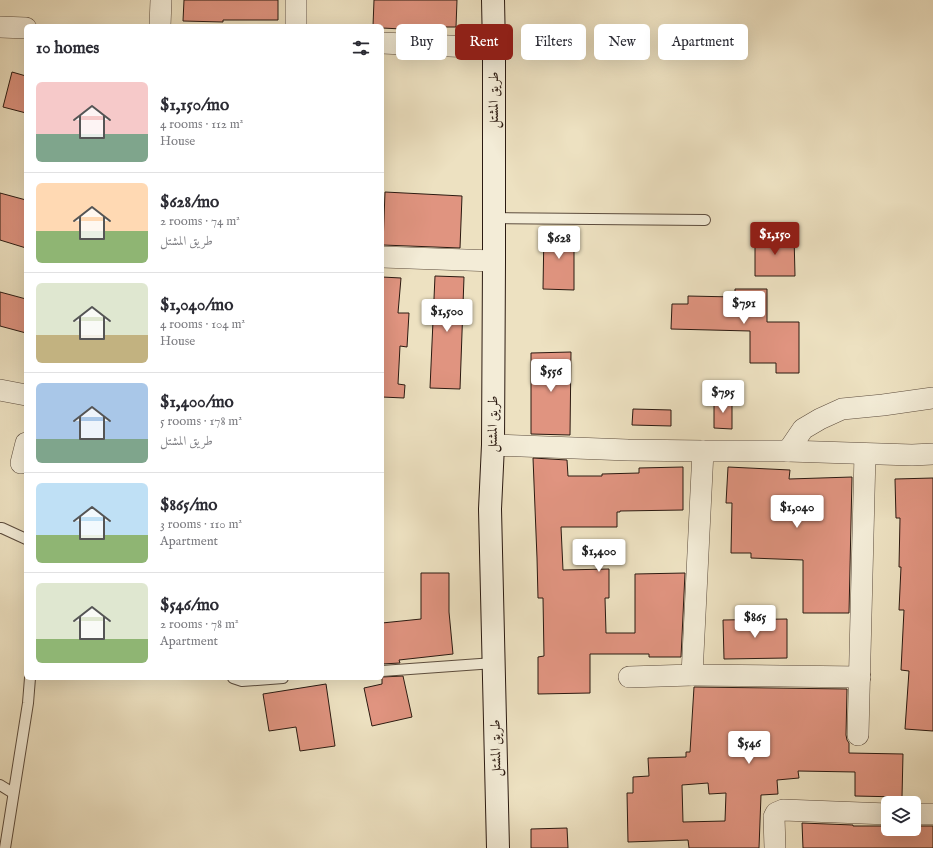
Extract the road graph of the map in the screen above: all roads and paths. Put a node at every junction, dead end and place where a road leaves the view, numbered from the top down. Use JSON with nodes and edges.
{"nodes":[{"id":1,"x":161,"y":0,"type":"edge"},
{"id":2,"x":296,"y":0,"type":"edge"},
{"id":3,"x":493,"y":0,"type":"edge"},
{"id":4,"x":160,"y":24,"type":"edge"},
{"id":5,"x":296,"y":24,"type":"edge"},
{"id":6,"x":494,"y":24,"type":"edge"},
{"id":7,"x":0,"y":27,"type":"edge"},
{"id":8,"x":24,"y":28,"type":"edge"},
{"id":9,"x":384,"y":43,"type":"edge"},
{"id":10,"x":455,"y":46,"type":"edge"},
{"id":11,"x":494,"y":60,"type":"edge"},
{"id":12,"x":494,"y":218,"type":"junction"},
{"id":13,"x":705,"y":220,"type":"dead end"},
{"id":14,"x":384,"y":257,"type":"edge"},
{"id":15,"x":494,"y":261,"type":"junction"},
{"id":16,"x":0,"y":390,"type":"edge"},
{"id":17,"x":24,"y":394,"type":"edge"},
{"id":18,"x":933,"y":398,"type":"edge"},
{"id":19,"x":493,"y":445,"type":"junction"},
{"id":20,"x":24,"y":451,"type":"edge"},
{"id":21,"x":703,"y":451,"type":"junction"},
{"id":22,"x":788,"y":451,"type":"junction"},
{"id":23,"x":865,"y":454,"type":"junction"},
{"id":24,"x":933,"y":454,"type":"edge"},
{"id":25,"x":21,"y":462,"type":"dead end"},
{"id":26,"x":0,"y":528,"type":"edge"},
{"id":27,"x":24,"y":538,"type":"edge"},
{"id":28,"x":494,"y":663,"type":"junction"},
{"id":29,"x":384,"y":671,"type":"edge"},
{"id":30,"x":692,"y":675,"type":"junction"},
{"id":31,"x":629,"y":677,"type":"dead end"},
{"id":32,"x":860,"y":677,"type":"junction"},
{"id":33,"x":30,"y":680,"type":"edge"},
{"id":34,"x":239,"y":680,"type":"edge"},
{"id":35,"x":256,"y":680,"type":"edge"},
{"id":36,"x":858,"y":735,"type":"dead end"},
{"id":37,"x":0,"y":785,"type":"edge"},
{"id":38,"x":13,"y":793,"type":"junction"},
{"id":39,"x":881,"y":814,"type":"edge"},
{"id":40,"x":921,"y":814,"type":"edge"},
{"id":41,"x":933,"y":814,"type":"edge"},
{"id":42,"x":5,"y":848,"type":"edge"},
{"id":43,"x":498,"y":848,"type":"edge"},
{"id":44,"x":775,"y":848,"type":"edge"}],
"edges":[{"from":1,"to":4,"type":"street"},
{"from":2,"to":5,"type":"street"},
{"from":3,"to":6,"type":"main road","name":"طريق المشتل"},
{"from":7,"to":8,"type":"street"},
{"from":9,"to":10,"type":"street"},
{"from":11,"to":12,"type":"main road","name":"طريق المشتل"},
{"from":12,"to":13,"type":"lane"},
{"from":12,"to":15,"type":"main road","name":"طريق المشتل"},
{"from":14,"to":15,"type":"street"},
{"from":15,"to":19,"type":"main road","name":"طريق المشتل"},
{"from":16,"to":17,"type":"street"},
{"from":18,"to":22,"type":"street"},
{"from":19,"to":21,"type":"street"},
{"from":19,"to":28,"type":"main road","name":"طريق المشتل"},
{"from":20,"to":25,"type":"street"},
{"from":21,"to":22,"type":"street"},
{"from":21,"to":30,"type":"street"},
{"from":22,"to":23,"type":"street"},
{"from":23,"to":24,"type":"street"},
{"from":23,"to":32,"type":"street"},
{"from":26,"to":27,"type":"lane"},
{"from":28,"to":29,"type":"lane"},
{"from":28,"to":43,"type":"main road","name":"طريق المشتل"},
{"from":30,"to":31,"type":"street"},
{"from":30,"to":32,"type":"street"},
{"from":32,"to":36,"type":"street"},
{"from":33,"to":38,"type":"lane"},
{"from":34,"to":35,"type":"lane"},
{"from":37,"to":38,"type":"lane"},
{"from":38,"to":42,"type":"lane"},
{"from":39,"to":44,"type":"street"},
{"from":40,"to":41,"type":"street"}]}
